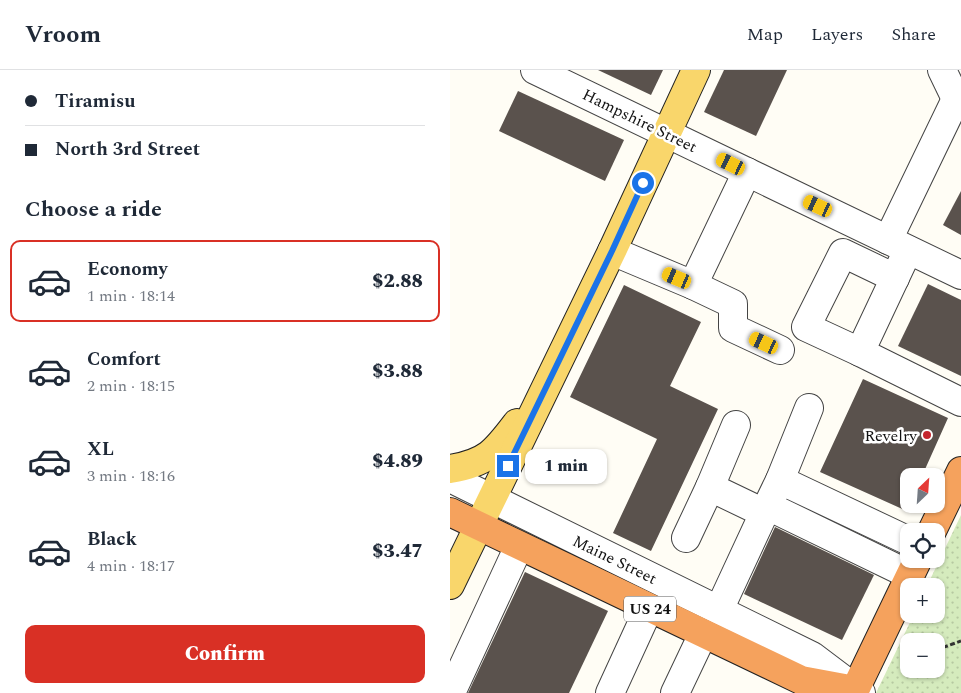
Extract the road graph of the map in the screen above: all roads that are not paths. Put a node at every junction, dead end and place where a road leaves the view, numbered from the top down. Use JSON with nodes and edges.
{"nodes":[{"id":1,"x":535,"y":70,"type":"edge"},
{"id":2,"x":696,"y":70,"type":"edge"},
{"id":3,"x":942,"y":70,"type":"edge"},
{"id":4,"x":958,"y":100,"type":"edge"},
{"id":5,"x":666,"y":133,"type":"junction"},
{"id":6,"x":748,"y":172,"type":"junction"},
{"id":7,"x":898,"y":245,"type":"junction"},
{"id":8,"x":612,"y":251,"type":"junction"},
{"id":9,"x":961,"y":275,"type":"edge"},
{"id":10,"x":895,"y":278,"type":"junction"},
{"id":11,"x":693,"y":285,"type":"junction"},
{"id":12,"x":780,"y":350,"type":"dead end"},
{"id":13,"x":860,"y":352,"type":"junction"},
{"id":14,"x":545,"y":386,"type":"junction"},
{"id":15,"x":961,"y":402,"type":"edge"},
{"id":16,"x":810,"y":408,"type":"dead end"},
{"id":17,"x":736,"y":425,"type":"dead end"},
{"id":18,"x":450,"y":469,"type":"edge"},
{"id":19,"x":961,"y":471,"type":"edge"},
{"id":20,"x":450,"y":478,"type":"edge"},
{"id":21,"x":780,"y":480,"type":"junction"},
{"id":22,"x":710,"y":487,"type":"junction"},
{"id":23,"x":493,"y":498,"type":"junction"},
{"id":24,"x":766,"y":509,"type":"junction"},
{"id":25,"x":450,"y":512,"type":"edge"},
{"id":26,"x":936,"y":523,"type":"edge"},
{"id":27,"x":479,"y":527,"type":"junction"},
{"id":28,"x":900,"y":537,"type":"edge"},
{"id":29,"x":686,"y":538,"type":"dead end"},
{"id":30,"x":519,"y":546,"type":"junction"},
{"id":31,"x":900,"y":562,"type":"edge"},
{"id":32,"x":914,"y":568,"type":"edge"},
{"id":33,"x":450,"y":585,"type":"edge"},
{"id":34,"x":649,"y":608,"type":"junction"},
{"id":35,"x":719,"y":610,"type":"junction"},
{"id":36,"x":703,"y":634,"type":"junction"},
{"id":37,"x":856,"y":692,"type":"edge"},
{"id":38,"x":451,"y":693,"type":"edge"},
{"id":39,"x":610,"y":693,"type":"edge"},
{"id":40,"x":675,"y":693,"type":"edge"}],
"edges":[{"from":1,"to":5,"type":"street","name":"Hampshire Street"},
{"from":2,"to":5,"type":"main road"},
{"from":3,"to":4,"type":"street"},
{"from":4,"to":7,"type":"street"},
{"from":5,"to":6,"type":"street","name":"Hampshire Street"},
{"from":5,"to":8,"type":"main road"},
{"from":6,"to":7,"type":"street","name":"Hampshire Street"},
{"from":6,"to":11,"type":"street"},
{"from":7,"to":9,"type":"street","name":"Hampshire Street"},
{"from":7,"to":10,"type":"street"},
{"from":8,"to":11,"type":"street"},
{"from":8,"to":14,"type":"main road"},
{"from":10,"to":13,"type":"street"},
{"from":10,"to":13,"type":"street"},
{"from":11,"to":12,"type":"street"},
{"from":13,"to":15,"type":"street"},
{"from":14,"to":18,"type":"main road"},
{"from":14,"to":23,"type":"main road"},
{"from":16,"to":21,"type":"street"},
{"from":17,"to":22,"type":"street"},
{"from":19,"to":26,"type":"highway"},
{"from":20,"to":23,"type":"street","name":"Maine Street"},
{"from":21,"to":24,"type":"street"},
{"from":21,"to":28,"type":"street"},
{"from":22,"to":24,"type":"street"},
{"from":22,"to":29,"type":"street"},
{"from":23,"to":27,"type":"main road"},
{"from":23,"to":35,"type":"street","name":"Maine Street"},
{"from":24,"to":31,"type":"street"},
{"from":24,"to":35,"type":"street"},
{"from":25,"to":27,"type":"highway","name":"Maine Street","number":"US 24"},
{"from":27,"to":30,"type":"highway","name":"Maine Street","number":"US 24"},
{"from":27,"to":33,"type":"main road"},
{"from":30,"to":34,"type":"highway","name":"Maine Street","number":"US 24"},
{"from":30,"to":38,"type":"street"},
{"from":32,"to":37,"type":"highway"},
{"from":34,"to":36,"type":"highway","name":"Maine Street","number":"US 24"},
{"from":34,"to":39,"type":"street"},
{"from":35,"to":37,"type":"street","name":"Maine Street"},
{"from":36,"to":37,"type":"highway","name":"Maine Street","number":"US 24"},
{"from":36,"to":40,"type":"street"}]}
